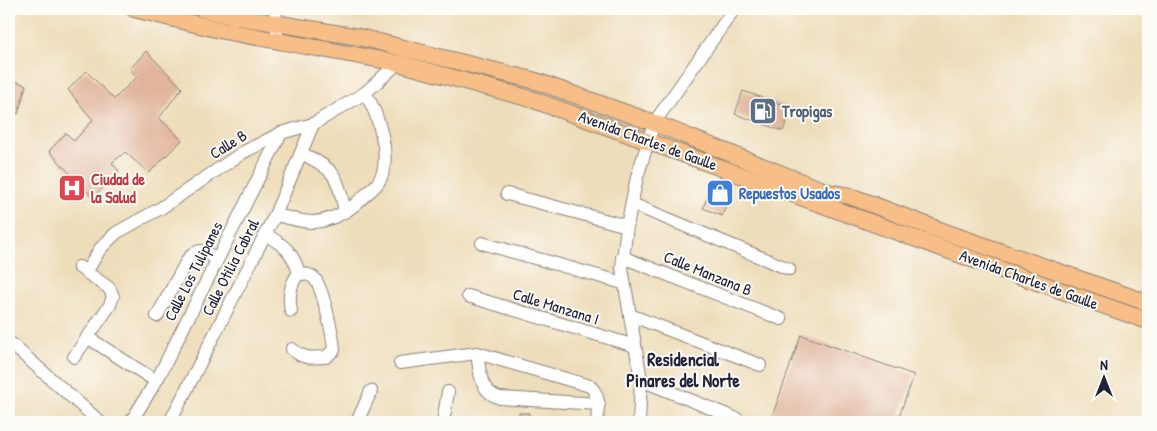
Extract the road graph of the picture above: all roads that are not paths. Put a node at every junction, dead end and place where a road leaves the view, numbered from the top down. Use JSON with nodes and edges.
{"nodes":[{"id":1,"x":134,"y":9,"type":"edge"},
{"id":2,"x":202,"y":9,"type":"edge"},
{"id":3,"x":734,"y":9,"type":"edge"},
{"id":4,"x":242,"y":13,"type":"edge"},
{"id":5,"x":276,"y":16,"type":"edge"},
{"id":6,"x":236,"y":34,"type":"junction"},
{"id":7,"x":278,"y":41,"type":"junction"},
{"id":8,"x":398,"y":63,"type":"junction"},
{"id":9,"x":536,"y":81,"type":"junction"},
{"id":10,"x":365,"y":93,"type":"junction"},
{"id":11,"x":531,"y":98,"type":"junction"},
{"id":12,"x":654,"y":123,"type":"junction"},
{"id":13,"x":313,"y":124,"type":"junction"},
{"id":14,"x":281,"y":133,"type":"junction"},
{"id":15,"x":648,"y":140,"type":"junction"},
{"id":16,"x":302,"y":153,"type":"junction"},
{"id":17,"x":507,"y":194,"type":"dead end"},
{"id":18,"x":632,"y":204,"type":"junction"},
{"id":19,"x":346,"y":211,"type":"junction"},
{"id":20,"x":275,"y":215,"type":"junction"},
{"id":21,"x":627,"y":226,"type":"junction"},
{"id":22,"x":265,"y":234,"type":"junction"},
{"id":23,"x":482,"y":243,"type":"dead end"},
{"id":24,"x":622,"y":257,"type":"junction"},
{"id":25,"x":218,"y":260,"type":"junction"},
{"id":26,"x":789,"y":269,"type":"dead end"},
{"id":27,"x":299,"y":273,"type":"junction"},
{"id":28,"x":623,"y":283,"type":"junction"},
{"id":29,"x":468,"y":296,"type":"dead end"},
{"id":30,"x":1148,"y":303,"type":"edge"},
{"id":31,"x":291,"y":311,"type":"dead end"},
{"id":32,"x":630,"y":315,"type":"junction"},
{"id":33,"x":157,"y":316,"type":"dead end"},
{"id":34,"x":781,"y":319,"type":"dead end"},
{"id":35,"x":1148,"y":321,"type":"edge"},
{"id":36,"x":87,"y":337,"type":"junction"},
{"id":37,"x":9,"y":342,"type":"edge"},
{"id":38,"x":635,"y":346,"type":"junction"},
{"id":39,"x":292,"y":349,"type":"dead end"},
{"id":40,"x":477,"y":353,"type":"junction"},
{"id":41,"x":74,"y":357,"type":"dead end"},
{"id":42,"x":400,"y":363,"type":"dead end"},
{"id":43,"x":760,"y":365,"type":"dead end"},
{"id":44,"x":641,"y":380,"type":"junction"},
{"id":45,"x":156,"y":381,"type":"junction"},
{"id":46,"x":371,"y":391,"type":"dead end"},
{"id":47,"x":448,"y":392,"type":"dead end"},
{"id":48,"x":598,"y":399,"type":"junction"},
{"id":49,"x":737,"y":419,"type":"dead end"},
{"id":50,"x":100,"y":422,"type":"edge"},
{"id":51,"x":131,"y":422,"type":"edge"},
{"id":52,"x":170,"y":422,"type":"edge"},
{"id":53,"x":358,"y":422,"type":"edge"},
{"id":54,"x":444,"y":422,"type":"edge"},
{"id":55,"x":597,"y":422,"type":"edge"},
{"id":56,"x":639,"y":422,"type":"edge"}],
"edges":[{"from":1,"to":6,"type":"main road","name":"Avenida Charles de Gaulle"},
{"from":2,"to":4,"type":"main road","name":"Avenida Charles de Gaulle"},
{"from":3,"to":12,"type":"street"},
{"from":4,"to":5,"type":"main road","name":"Avenida Charles de Gaulle"},
{"from":4,"to":6,"type":"street"},
{"from":5,"to":7,"type":"street"},
{"from":5,"to":9,"type":"main road","name":"Avenida Charles de Gaulle"},
{"from":6,"to":7,"type":"main road","name":"Avenida Charles de Gaulle"},
{"from":7,"to":8,"type":"main road","name":"Avenida Charles de Gaulle"},
{"from":8,"to":10,"type":"street","name":"Calle B"},
{"from":8,"to":11,"type":"main road","name":"Avenida Charles de Gaulle"},
{"from":9,"to":11,"type":"main road"},
{"from":9,"to":12,"type":"main road","name":"Avenida Charles de Gaulle"},
{"from":10,"to":13,"type":"street","name":"Calle B"},
{"from":10,"to":19,"type":"street"},
{"from":11,"to":15,"type":"main road","name":"Avenida Charles de Gaulle"},
{"from":12,"to":15,"type":"street"},
{"from":12,"to":30,"type":"main road","name":"Avenida Charles de Gaulle"},
{"from":13,"to":14,"type":"street","name":"Calle B"},
{"from":13,"to":16,"type":"street","name":"Calle Otilia Cabral"},
{"from":14,"to":25,"type":"street","name":"Calle Los Tulipanes"},
{"from":14,"to":36,"type":"street","name":"Calle B"},
{"from":15,"to":18,"type":"street"},
{"from":15,"to":35,"type":"main road","name":"Avenida Charles de Gaulle"},
{"from":16,"to":19,"type":"street"},
{"from":16,"to":20,"type":"street","name":"Calle Otilia Cabral"},
{"from":17,"to":21,"type":"street"},
{"from":18,"to":21,"type":"street"},
{"from":18,"to":26,"type":"street"},
{"from":19,"to":20,"type":"street"},
{"from":20,"to":22,"type":"street","name":"Calle Otilia Cabral"},
{"from":21,"to":24,"type":"street"},
{"from":22,"to":27,"type":"street"},
{"from":22,"to":52,"type":"street","name":"Calle Otilia Cabral"},
{"from":23,"to":28,"type":"street"},
{"from":24,"to":28,"type":"street"},
{"from":24,"to":34,"type":"street","name":"Calle Manzana B"},
{"from":25,"to":33,"type":"street"},
{"from":25,"to":45,"type":"street","name":"Calle Los Tulipanes"},
{"from":27,"to":31,"type":"street"},
{"from":27,"to":39,"type":"street"},
{"from":28,"to":32,"type":"street"},
{"from":29,"to":38,"type":"street","name":"Calle Manzana I"},
{"from":32,"to":38,"type":"street"},
{"from":32,"to":43,"type":"street"},
{"from":36,"to":41,"type":"street"},
{"from":36,"to":45,"type":"street"},
{"from":37,"to":50,"type":"street"},
{"from":38,"to":44,"type":"street"},
{"from":40,"to":42,"type":"street"},
{"from":40,"to":48,"type":"street"},
{"from":40,"to":48,"type":"street"},
{"from":44,"to":49,"type":"street"},
{"from":44,"to":56,"type":"street"},
{"from":45,"to":51,"type":"street","name":"Calle Los Tulipanes"},
{"from":46,"to":53,"type":"street"},
{"from":47,"to":54,"type":"street"},
{"from":48,"to":55,"type":"street"}]}
